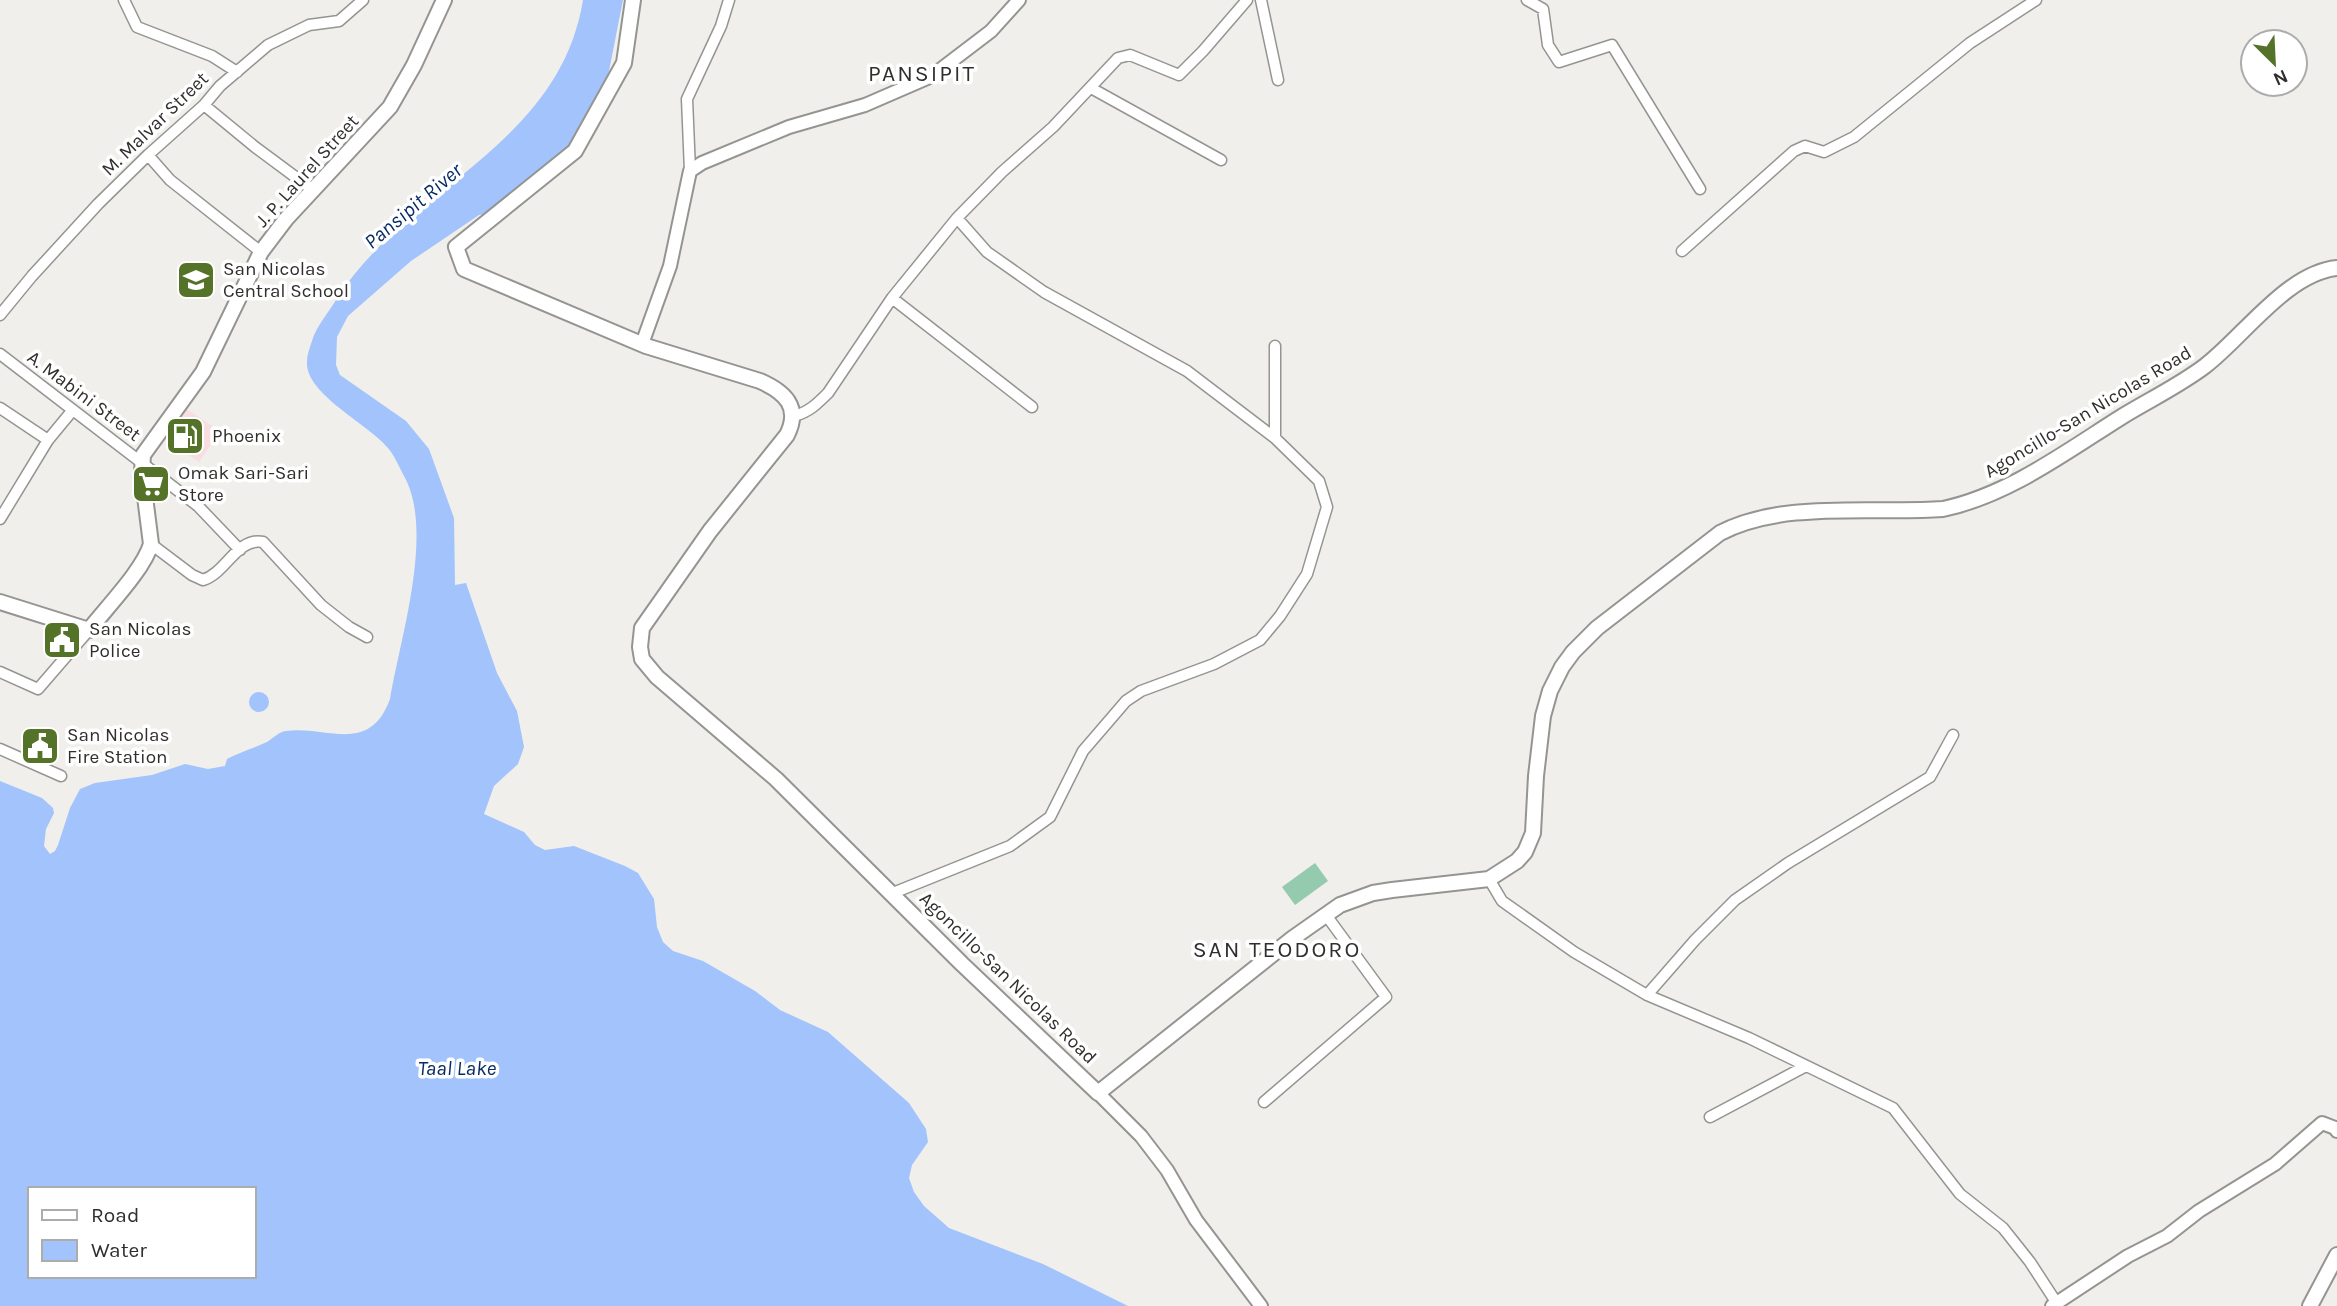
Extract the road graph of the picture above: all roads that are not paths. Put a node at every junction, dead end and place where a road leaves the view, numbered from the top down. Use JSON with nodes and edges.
{"nodes":[{"id":1,"x":124,"y":0,"type":"edge"},
{"id":2,"x":363,"y":0,"type":"edge"},
{"id":3,"x":444,"y":0,"type":"edge"},
{"id":4,"x":633,"y":0,"type":"edge"},
{"id":5,"x":729,"y":0,"type":"edge"},
{"id":6,"x":1247,"y":0,"type":"edge"},
{"id":7,"x":1261,"y":0,"type":"edge"},
{"id":8,"x":1527,"y":0,"type":"edge"},
{"id":9,"x":2036,"y":0,"type":"edge"},
{"id":10,"x":1017,"y":1,"type":"edge"},
{"id":11,"x":1544,"y":4,"type":"edge"},
{"id":12,"x":237,"y":72,"type":"junction"},
{"id":13,"x":1278,"y":80,"type":"dead end"},
{"id":14,"x":1091,"y":88,"type":"junction"},
{"id":15,"x":204,"y":105,"type":"junction"},
{"id":16,"x":148,"y":155,"type":"junction"},
{"id":17,"x":1221,"y":160,"type":"dead end"},
{"id":18,"x":690,"y":172,"type":"junction"},
{"id":19,"x":1700,"y":189,"type":"dead end"},
{"id":20,"x":313,"y":190,"type":"junction"},
{"id":21,"x":957,"y":218,"type":"junction"},
{"id":22,"x":1682,"y":251,"type":"dead end"},
{"id":23,"x":261,"y":252,"type":"junction"},
{"id":24,"x":2337,"y":268,"type":"edge"},
{"id":25,"x":892,"y":298,"type":"junction"},
{"id":26,"x":0,"y":315,"type":"edge"},
{"id":27,"x":642,"y":344,"type":"junction"},
{"id":28,"x":1275,"y":346,"type":"dead end"},
{"id":29,"x":0,"y":354,"type":"edge"},
{"id":30,"x":1032,"y":407,"type":"dead end"},
{"id":31,"x":0,"y":408,"type":"edge"},
{"id":32,"x":72,"y":411,"type":"junction"},
{"id":33,"x":793,"y":416,"type":"junction"},
{"id":34,"x":1275,"y":438,"type":"junction"},
{"id":35,"x":48,"y":440,"type":"junction"},
{"id":36,"x":142,"y":462,"type":"junction"},
{"id":37,"x":0,"y":519,"type":"edge"},
{"id":38,"x":151,"y":544,"type":"junction"},
{"id":39,"x":240,"y":550,"type":"junction"},
{"id":40,"x":0,"y":602,"type":"edge"},
{"id":41,"x":89,"y":629,"type":"junction"},
{"id":42,"x":367,"y":637,"type":"dead end"},
{"id":43,"x":0,"y":672,"type":"edge"},
{"id":44,"x":1953,"y":735,"type":"dead end"},
{"id":45,"x":0,"y":750,"type":"edge"},
{"id":46,"x":61,"y":776,"type":"dead end"},
{"id":47,"x":1489,"y":879,"type":"junction"},
{"id":48,"x":893,"y":893,"type":"junction"},
{"id":49,"x":1326,"y":915,"type":"junction"},
{"id":50,"x":1647,"y":995,"type":"junction"},
{"id":51,"x":1807,"y":1066,"type":"junction"},
{"id":52,"x":1098,"y":1093,"type":"junction"},
{"id":53,"x":1264,"y":1102,"type":"dead end"},
{"id":54,"x":1710,"y":1117,"type":"dead end"},
{"id":55,"x":2337,"y":1131,"type":"edge"},
{"id":56,"x":2337,"y":1255,"type":"edge"},
{"id":57,"x":2054,"y":1304,"type":"edge"},
{"id":58,"x":1261,"y":1306,"type":"edge"},
{"id":59,"x":2310,"y":1306,"type":"edge"}],
"edges":[{"from":1,"to":12,"type":"street"},
{"from":2,"to":12,"type":"street","name":"M. Malvar Street"},
{"from":3,"to":20,"type":"main road","name":"J. P. Laurel Street"},
{"from":4,"to":27,"type":"main road"},
{"from":5,"to":18,"type":"street"},
{"from":6,"to":14,"type":"street"},
{"from":7,"to":13,"type":"street"},
{"from":8,"to":11,"type":"street"},
{"from":9,"to":22,"type":"street"},
{"from":10,"to":18,"type":"street"},
{"from":11,"to":19,"type":"street"},
{"from":12,"to":15,"type":"street","name":"M. Malvar Street"},
{"from":14,"to":17,"type":"street"},
{"from":14,"to":21,"type":"street"},
{"from":15,"to":16,"type":"street","name":"M. Malvar Street"},
{"from":15,"to":20,"type":"street"},
{"from":16,"to":23,"type":"street"},
{"from":16,"to":26,"type":"street","name":"M. Malvar Street"},
{"from":18,"to":27,"type":"street"},
{"from":20,"to":23,"type":"main road","name":"J. P. Laurel Street"},
{"from":21,"to":25,"type":"street"},
{"from":21,"to":34,"type":"street"},
{"from":23,"to":36,"type":"main road","name":"J. P. Laurel Street"},
{"from":24,"to":47,"type":"main road","name":"Agoncillo-San Nicolas Road"},
{"from":25,"to":30,"type":"street"},
{"from":25,"to":33,"type":"street"},
{"from":27,"to":33,"type":"main road"},
{"from":28,"to":34,"type":"street"},
{"from":29,"to":32,"type":"street","name":"A. Mabini Street"},
{"from":31,"to":35,"type":"street"},
{"from":32,"to":35,"type":"street"},
{"from":32,"to":36,"type":"street","name":"A. Mabini Street"},
{"from":33,"to":48,"type":"main road","name":"Agoncillo-San Nicolas Road"},
{"from":34,"to":48,"type":"street"},
{"from":35,"to":37,"type":"street"},
{"from":36,"to":38,"type":"main road"},
{"from":36,"to":39,"type":"street","name":"A. Mabini Street"},
{"from":38,"to":39,"type":"street"},
{"from":38,"to":41,"type":"main road"},
{"from":39,"to":42,"type":"street"},
{"from":40,"to":41,"type":"main road"},
{"from":41,"to":43,"type":"street"},
{"from":44,"to":50,"type":"street"},
{"from":45,"to":46,"type":"street"},
{"from":47,"to":49,"type":"main road","name":"Agoncillo-San Nicolas Road"},
{"from":47,"to":50,"type":"street"},
{"from":48,"to":52,"type":"main road","name":"Agoncillo-San Nicolas Road"},
{"from":49,"to":52,"type":"main road","name":"Agoncillo-San Nicolas Road"},
{"from":49,"to":53,"type":"street"},
{"from":50,"to":51,"type":"street"},
{"from":51,"to":54,"type":"street"},
{"from":51,"to":57,"type":"street"},
{"from":52,"to":58,"type":"street"},
{"from":55,"to":57,"type":"street"},
{"from":56,"to":59,"type":"main road"}]}
